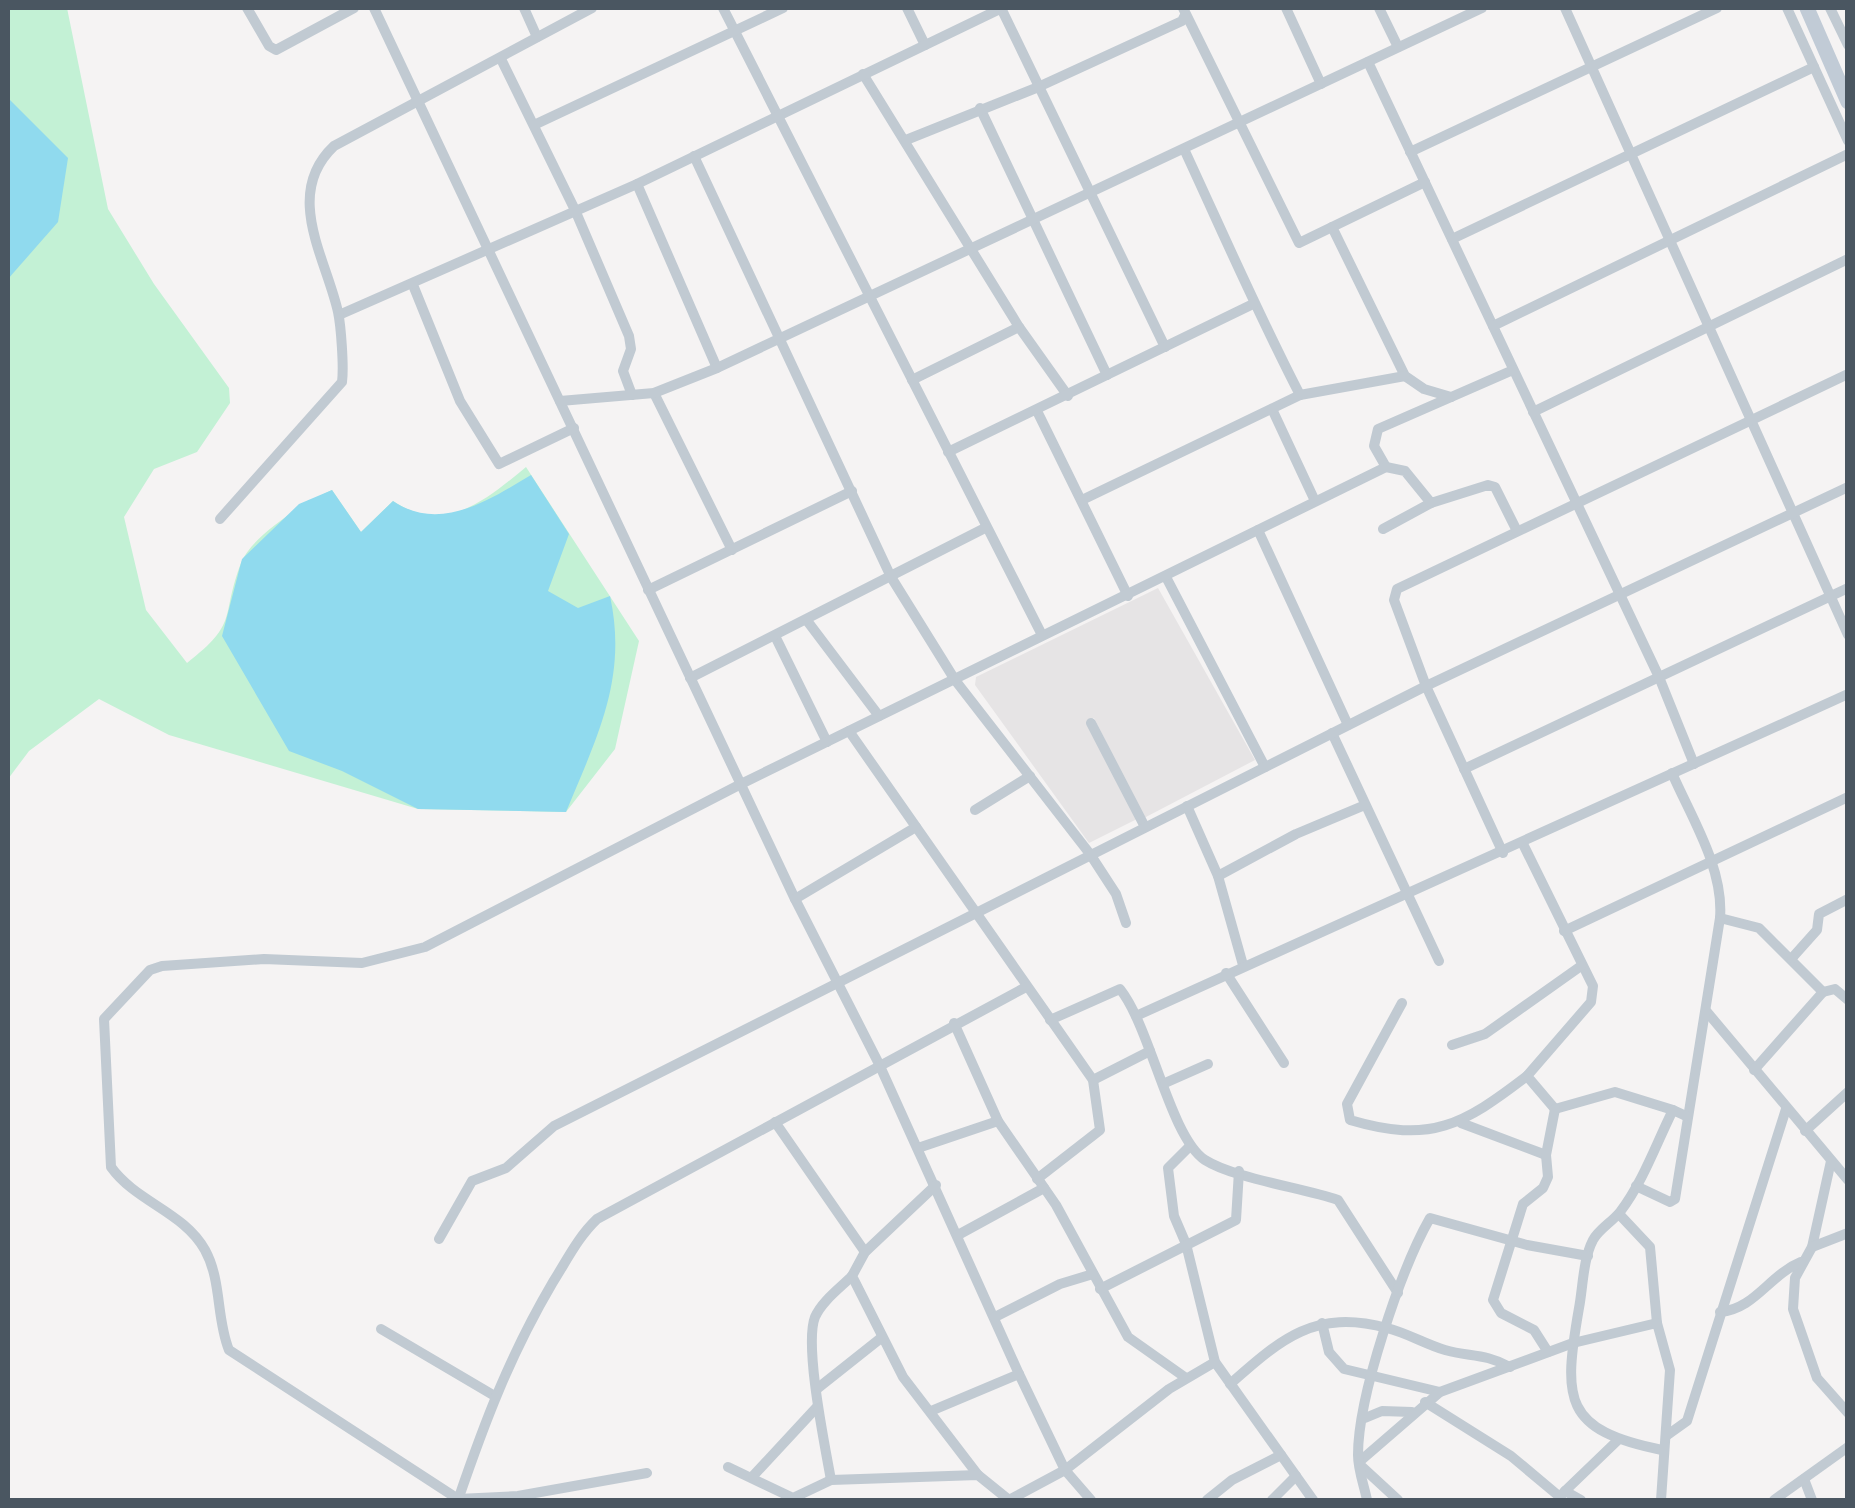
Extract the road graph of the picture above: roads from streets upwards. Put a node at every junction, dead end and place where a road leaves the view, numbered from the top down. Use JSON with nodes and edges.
{"nodes":[{"id":1,"x":247,"y":8,"type":"edge"},
{"id":2,"x":354,"y":8,"type":"edge"},
{"id":3,"x":374,"y":8,"type":"edge"},
{"id":4,"x":524,"y":8,"type":"edge"},
{"id":5,"x":592,"y":8,"type":"edge"},
{"id":6,"x":722,"y":8,"type":"edge"},
{"id":7,"x":783,"y":8,"type":"edge"},
{"id":8,"x":907,"y":8,"type":"edge"},
{"id":9,"x":1002,"y":8,"type":"edge"},
{"id":10,"x":1286,"y":8,"type":"edge"},
{"id":11,"x":1379,"y":8,"type":"edge"},
{"id":12,"x":1482,"y":8,"type":"edge"},
{"id":13,"x":1565,"y":8,"type":"edge"},
{"id":14,"x":1717,"y":8,"type":"edge"},
{"id":15,"x":1787,"y":8,"type":"edge"},
{"id":16,"x":1806,"y":8,"type":"edge"},
{"id":17,"x":1830,"y":8,"type":"edge"},
{"id":18,"x":1184,"y":11,"type":"edge"},
{"id":19,"x":734,"y":31,"type":"junction"},
{"id":20,"x":537,"y":37,"type":"junction"},
{"id":21,"x":1846,"y":38,"type":"edge"},
{"id":22,"x":925,"y":44,"type":"junction"},
{"id":23,"x":1398,"y":47,"type":"junction"},
{"id":24,"x":501,"y":58,"type":"junction"},
{"id":25,"x":1368,"y":62,"type":"junction"},
{"id":26,"x":1590,"y":67,"type":"junction"},
{"id":27,"x":1814,"y":67,"type":"junction"},
{"id":28,"x":863,"y":74,"type":"junction"},
{"id":29,"x":1322,"y":84,"type":"junction"},
{"id":30,"x":1036,"y":88,"type":"junction"},
{"id":31,"x":419,"y":100,"type":"junction"},
{"id":32,"x":1848,"y":102,"type":"edge"},
{"id":33,"x":980,"y":108,"type":"junction"},
{"id":34,"x":778,"y":116,"type":"junction"},
{"id":35,"x":1241,"y":121,"type":"junction"},
{"id":36,"x":534,"y":125,"type":"junction"},
{"id":37,"x":906,"y":140,"type":"junction"},
{"id":38,"x":1848,"y":142,"type":"edge"},
{"id":39,"x":1184,"y":148,"type":"junction"},
{"id":40,"x":1410,"y":152,"type":"junction"},
{"id":41,"x":1848,"y":154,"type":"edge"},
{"id":42,"x":1629,"y":155,"type":"junction"},
{"id":43,"x":694,"y":156,"type":"junction"},
{"id":44,"x":1425,"y":182,"type":"junction"},
{"id":45,"x":637,"y":184,"type":"junction"},
{"id":46,"x":1090,"y":192,"type":"junction"},
{"id":47,"x":575,"y":210,"type":"junction"},
{"id":48,"x":1033,"y":219,"type":"junction"},
{"id":49,"x":1332,"y":227,"type":"junction"},
{"id":50,"x":1452,"y":239,"type":"junction"},
{"id":51,"x":1669,"y":240,"type":"junction"},
{"id":52,"x":972,"y":248,"type":"junction"},
{"id":53,"x":491,"y":250,"type":"junction"},
{"id":54,"x":1848,"y":259,"type":"edge"},
{"id":55,"x":413,"y":285,"type":"junction"},
{"id":56,"x":869,"y":296,"type":"junction"},
{"id":57,"x":1253,"y":304,"type":"junction"},
{"id":58,"x":339,"y":315,"type":"junction"},
{"id":59,"x":1019,"y":326,"type":"junction"},
{"id":60,"x":1492,"y":326,"type":"junction"},
{"id":61,"x":1707,"y":327,"type":"junction"},
{"id":62,"x":776,"y":340,"type":"junction"},
{"id":63,"x":1165,"y":347,"type":"junction"},
{"id":64,"x":717,"y":368,"type":"junction"},
{"id":65,"x":1514,"y":370,"type":"junction"},
{"id":66,"x":1848,"y":374,"type":"edge"},
{"id":67,"x":1107,"y":376,"type":"junction"},
{"id":68,"x":1405,"y":376,"type":"junction"},
{"id":69,"x":912,"y":380,"type":"junction"},
{"id":70,"x":654,"y":393,"type":"junction"},
{"id":71,"x":632,"y":394,"type":"junction"},
{"id":72,"x":1300,"y":395,"type":"junction"},
{"id":73,"x":1068,"y":396,"type":"junction"},
{"id":74,"x":1451,"y":397,"type":"junction"},
{"id":75,"x":560,"y":401,"type":"junction"},
{"id":76,"x":1272,"y":409,"type":"junction"},
{"id":77,"x":1038,"y":410,"type":"junction"},
{"id":78,"x":1533,"y":412,"type":"junction"},
{"id":79,"x":1751,"y":421,"type":"junction"},
{"id":80,"x":574,"y":428,"type":"junction"},
{"id":81,"x":948,"y":452,"type":"junction"},
{"id":82,"x":1386,"y":466,"type":"junction"},
{"id":83,"x":1848,"y":487,"type":"edge"},
{"id":84,"x":852,"y":491,"type":"junction"},
{"id":85,"x":1082,"y":500,"type":"junction"},
{"id":86,"x":1315,"y":502,"type":"junction"},
{"id":87,"x":1431,"y":503,"type":"junction"},
{"id":88,"x":1577,"y":504,"type":"junction"},
{"id":89,"x":1793,"y":513,"type":"junction"},
{"id":90,"x":220,"y":519,"type":"dead end"},
{"id":91,"x":985,"y":528,"type":"junction"},
{"id":92,"x":1383,"y":529,"type":"dead end"},
{"id":93,"x":1258,"y":530,"type":"junction"},
{"id":94,"x":1516,"y":531,"type":"junction"},
{"id":95,"x":732,"y":550,"type":"junction"},
{"id":96,"x":891,"y":577,"type":"junction"},
{"id":97,"x":1166,"y":577,"type":"junction"},
{"id":98,"x":1848,"y":588,"type":"edge"},
{"id":99,"x":648,"y":590,"type":"junction"},
{"id":100,"x":1620,"y":594,"type":"junction"},
{"id":101,"x":1128,"y":596,"type":"junction"},
{"id":102,"x":1828,"y":598,"type":"junction"},
{"id":103,"x":808,"y":622,"type":"junction"},
{"id":104,"x":1848,"y":635,"type":"edge"},
{"id":105,"x":1042,"y":636,"type":"junction"},
{"id":106,"x":776,"y":638,"type":"junction"},
{"id":107,"x":1658,"y":677,"type":"junction"},
{"id":108,"x":690,"y":678,"type":"junction"},
{"id":109,"x":955,"y":680,"type":"junction"},
{"id":110,"x":1426,"y":686,"type":"junction"},
{"id":111,"x":1848,"y":694,"type":"edge"},
{"id":112,"x":878,"y":716,"type":"junction"},
{"id":113,"x":1091,"y":722,"type":"dead end"},
{"id":114,"x":1348,"y":725,"type":"junction"},
{"id":115,"x":849,"y":731,"type":"junction"},
{"id":116,"x":1332,"y":733,"type":"junction"},
{"id":117,"x":826,"y":742,"type":"junction"},
{"id":118,"x":1694,"y":764,"type":"junction"},
{"id":119,"x":1265,"y":766,"type":"junction"},
{"id":120,"x":1464,"y":769,"type":"junction"},
{"id":121,"x":1672,"y":773,"type":"junction"},
{"id":122,"x":1030,"y":776,"type":"junction"},
{"id":123,"x":741,"y":784,"type":"junction"},
{"id":124,"x":1848,"y":796,"type":"edge"},
{"id":125,"x":1364,"y":805,"type":"junction"},
{"id":126,"x":1187,"y":806,"type":"junction"},
{"id":127,"x":976,"y":810,"type":"dead end"},
{"id":128,"x":916,"y":827,"type":"junction"},
{"id":129,"x":1144,"y":827,"type":"junction"},
{"id":130,"x":1523,"y":844,"type":"junction"},
{"id":131,"x":1504,"y":853,"type":"junction"},
{"id":132,"x":1090,"y":854,"type":"junction"},
{"id":133,"x":1712,"y":864,"type":"junction"},
{"id":134,"x":1218,"y":876,"type":"junction"},
{"id":135,"x":1406,"y":895,"type":"junction"},
{"id":136,"x":795,"y":898,"type":"junction"},
{"id":137,"x":1848,"y":899,"type":"edge"},
{"id":138,"x":974,"y":912,"type":"junction"},
{"id":139,"x":1720,"y":918,"type":"junction"},
{"id":140,"x":1126,"y":923,"type":"dead end"},
{"id":141,"x":1564,"y":931,"type":"junction"},
{"id":142,"x":1792,"y":958,"type":"junction"},
{"id":143,"x":1439,"y":962,"type":"dead end"},
{"id":144,"x":1243,"y":965,"type":"junction"},
{"id":145,"x":1581,"y":966,"type":"junction"},
{"id":146,"x":1226,"y":973,"type":"junction"},
{"id":147,"x":836,"y":981,"type":"junction"},
{"id":148,"x":1848,"y":983,"type":"edge"},
{"id":149,"x":1026,"y":986,"type":"junction"},
{"id":150,"x":1829,"y":990,"type":"junction"},
{"id":151,"x":1848,"y":1000,"type":"edge"},
{"id":152,"x":1402,"y":1003,"type":"dead end"},
{"id":153,"x":1706,"y":1012,"type":"junction"},
{"id":154,"x":1136,"y":1016,"type":"junction"},
{"id":155,"x":1050,"y":1020,"type":"junction"},
{"id":156,"x":954,"y":1023,"type":"junction"},
{"id":157,"x":1452,"y":1045,"type":"dead end"},
{"id":158,"x":1150,"y":1050,"type":"junction"},
{"id":159,"x":1284,"y":1063,"type":"dead end"},
{"id":160,"x":879,"y":1064,"type":"junction"},
{"id":161,"x":1208,"y":1064,"type":"dead end"},
{"id":162,"x":1754,"y":1070,"type":"junction"},
{"id":163,"x":1527,"y":1076,"type":"junction"},
{"id":164,"x":1093,"y":1080,"type":"junction"},
{"id":165,"x":1165,"y":1083,"type":"junction"},
{"id":166,"x":1848,"y":1092,"type":"edge"},
{"id":167,"x":1786,"y":1108,"type":"junction"},
{"id":168,"x":1555,"y":1109,"type":"junction"},
{"id":169,"x":1673,"y":1110,"type":"junction"},
{"id":170,"x":1686,"y":1116,"type":"junction"},
{"id":171,"x":998,"y":1121,"type":"junction"},
{"id":172,"x":775,"y":1122,"type":"junction"},
{"id":173,"x":1462,"y":1123,"type":"junction"},
{"id":174,"x":1805,"y":1131,"type":"junction"},
{"id":175,"x":1190,"y":1146,"type":"junction"},
{"id":176,"x":918,"y":1148,"type":"junction"},
{"id":177,"x":1546,"y":1154,"type":"junction"},
{"id":178,"x":1831,"y":1161,"type":"junction"},
{"id":179,"x":1238,"y":1170,"type":"junction"},
{"id":180,"x":1848,"y":1180,"type":"edge"},
{"id":181,"x":1040,"y":1184,"type":"junction"},
{"id":182,"x":936,"y":1186,"type":"junction"},
{"id":183,"x":1636,"y":1186,"type":"junction"},
{"id":184,"x":1619,"y":1214,"type":"junction"},
{"id":185,"x":1848,"y":1232,"type":"edge"},
{"id":186,"x":958,"y":1235,"type":"junction"},
{"id":187,"x":439,"y":1239,"type":"dead end"},
{"id":188,"x":1514,"y":1242,"type":"junction"},
{"id":189,"x":1186,"y":1244,"type":"junction"},
{"id":190,"x":1812,"y":1247,"type":"junction"},
{"id":191,"x":866,"y":1252,"type":"junction"},
{"id":192,"x":1588,"y":1256,"type":"junction"},
{"id":193,"x":1801,"y":1262,"type":"junction"},
{"id":194,"x":1093,"y":1274,"type":"junction"},
{"id":195,"x":852,"y":1276,"type":"junction"},
{"id":196,"x":1100,"y":1288,"type":"junction"},
{"id":197,"x":1398,"y":1293,"type":"junction"},
{"id":198,"x":1720,"y":1312,"type":"junction"},
{"id":199,"x":995,"y":1317,"type":"junction"},
{"id":200,"x":1322,"y":1323,"type":"junction"},
{"id":201,"x":1657,"y":1323,"type":"junction"},
{"id":202,"x":1388,"y":1328,"type":"junction"},
{"id":203,"x":381,"y":1329,"type":"dead end"},
{"id":204,"x":881,"y":1338,"type":"junction"},
{"id":205,"x":1573,"y":1343,"type":"junction"},
{"id":206,"x":1548,"y":1352,"type":"junction"},
{"id":207,"x":1215,"y":1362,"type":"junction"},
{"id":208,"x":1510,"y":1367,"type":"junction"},
{"id":209,"x":1019,"y":1374,"type":"junction"},
{"id":210,"x":1186,"y":1378,"type":"junction"},
{"id":211,"x":1369,"y":1378,"type":"junction"},
{"id":212,"x":1230,"y":1384,"type":"junction"},
{"id":213,"x":818,"y":1388,"type":"junction"},
{"id":214,"x":1440,"y":1392,"type":"junction"},
{"id":215,"x":493,"y":1395,"type":"junction"},
{"id":216,"x":1367,"y":1398,"type":"junction"},
{"id":217,"x":1425,"y":1402,"type":"junction"},
{"id":218,"x":818,"y":1407,"type":"junction"},
{"id":219,"x":930,"y":1411,"type":"junction"},
{"id":220,"x":1382,"y":1411,"type":"junction"},
{"id":221,"x":1412,"y":1412,"type":"junction"},
{"id":222,"x":1848,"y":1413,"type":"edge"},
{"id":223,"x":1365,"y":1418,"type":"junction"},
{"id":224,"x":1666,"y":1436,"type":"junction"},
{"id":225,"x":1617,"y":1441,"type":"junction"},
{"id":226,"x":1848,"y":1447,"type":"edge"},
{"id":227,"x":1662,"y":1450,"type":"junction"},
{"id":228,"x":1281,"y":1455,"type":"junction"},
{"id":229,"x":1359,"y":1464,"type":"junction"},
{"id":230,"x":728,"y":1467,"type":"dead end"},
{"id":231,"x":1065,"y":1470,"type":"junction"},
{"id":232,"x":647,"y":1473,"type":"dead end"},
{"id":233,"x":978,"y":1475,"type":"junction"},
{"id":234,"x":753,"y":1476,"type":"junction"},
{"id":235,"x":1296,"y":1476,"type":"junction"},
{"id":236,"x":1804,"y":1479,"type":"junction"},
{"id":237,"x":831,"y":1480,"type":"junction"},
{"id":238,"x":1393,"y":1496,"type":"edge"},
{"id":239,"x":1561,"y":1496,"type":"edge"},
{"id":240,"x":458,"y":1500,"type":"edge"},
{"id":241,"x":1009,"y":1500,"type":"edge"},
{"id":242,"x":1090,"y":1500,"type":"edge"},
{"id":243,"x":1207,"y":1500,"type":"edge"},
{"id":244,"x":1272,"y":1500,"type":"edge"},
{"id":245,"x":1313,"y":1500,"type":"edge"},
{"id":246,"x":1369,"y":1500,"type":"edge"},
{"id":247,"x":1580,"y":1500,"type":"edge"},
{"id":248,"x":1661,"y":1500,"type":"edge"},
{"id":249,"x":1774,"y":1500,"type":"edge"},
{"id":250,"x":1812,"y":1500,"type":"edge"}],
"edges":[{"from":1,"to":2,"type":"street"},
{"from":3,"to":31,"type":"street"},
{"from":4,"to":20,"type":"street"},
{"from":5,"to":20,"type":"street"},
{"from":6,"to":19,"type":"street"},
{"from":7,"to":19,"type":"street"},
{"from":8,"to":22,"type":"street"},
{"from":9,"to":22,"type":"street"},
{"from":9,"to":30,"type":"street"},
{"from":10,"to":29,"type":"street"},
{"from":11,"to":23,"type":"street"},
{"from":12,"to":23,"type":"street"},
{"from":13,"to":26,"type":"street"},
{"from":14,"to":26,"type":"street"},
{"from":15,"to":27,"type":"street"},
{"from":16,"to":32,"type":"street"},
{"from":17,"to":21,"type":"street"},
{"from":18,"to":30,"type":"street"},
{"from":18,"to":35,"type":"street"},
{"from":19,"to":34,"type":"street"},
{"from":19,"to":36,"type":"street"},
{"from":20,"to":24,"type":"street"},
{"from":22,"to":28,"type":"street"},
{"from":23,"to":25,"type":"street"},
{"from":24,"to":31,"type":"street"},
{"from":24,"to":36,"type":"street"},
{"from":25,"to":29,"type":"street"},
{"from":25,"to":40,"type":"street"},
{"from":26,"to":40,"type":"street"},
{"from":26,"to":42,"type":"street"},
{"from":27,"to":38,"type":"street"},
{"from":27,"to":42,"type":"street"},
{"from":28,"to":34,"type":"street"},
{"from":28,"to":37,"type":"street"},
{"from":29,"to":35,"type":"street"},
{"from":30,"to":33,"type":"street"},
{"from":30,"to":46,"type":"street"},
{"from":31,"to":53,"type":"street"},
{"from":31,"to":58,"type":"street"},
{"from":33,"to":37,"type":"street"},
{"from":33,"to":48,"type":"street"},
{"from":34,"to":43,"type":"street"},
{"from":34,"to":56,"type":"street"},
{"from":35,"to":39,"type":"street"},
{"from":35,"to":49,"type":"street"},
{"from":36,"to":47,"type":"street"},
{"from":37,"to":52,"type":"street"},
{"from":39,"to":46,"type":"street"},
{"from":39,"to":57,"type":"street"},
{"from":40,"to":44,"type":"street"},
{"from":41,"to":51,"type":"street"},
{"from":42,"to":50,"type":"street"},
{"from":42,"to":51,"type":"street"},
{"from":43,"to":45,"type":"street"},
{"from":43,"to":62,"type":"street"},
{"from":44,"to":49,"type":"street"},
{"from":44,"to":50,"type":"street"},
{"from":45,"to":47,"type":"street"},
{"from":45,"to":64,"type":"street"},
{"from":46,"to":48,"type":"street"},
{"from":46,"to":63,"type":"street"},
{"from":47,"to":53,"type":"street"},
{"from":47,"to":71,"type":"street"},
{"from":48,"to":52,"type":"street"},
{"from":48,"to":67,"type":"street"},
{"from":49,"to":68,"type":"street"},
{"from":50,"to":60,"type":"street"},
{"from":51,"to":60,"type":"street"},
{"from":51,"to":61,"type":"street"},
{"from":52,"to":56,"type":"street"},
{"from":52,"to":59,"type":"street"},
{"from":53,"to":55,"type":"street"},
{"from":53,"to":75,"type":"street"},
{"from":54,"to":61,"type":"street"},
{"from":55,"to":58,"type":"street"},
{"from":55,"to":80,"type":"street"},
{"from":56,"to":62,"type":"street"},
{"from":56,"to":69,"type":"street"},
{"from":57,"to":63,"type":"street"},
{"from":57,"to":72,"type":"street"},
{"from":58,"to":90,"type":"street"},
{"from":59,"to":69,"type":"street"},
{"from":59,"to":73,"type":"street"},
{"from":60,"to":65,"type":"street"},
{"from":61,"to":78,"type":"street"},
{"from":61,"to":79,"type":"street"},
{"from":62,"to":64,"type":"street"},
{"from":62,"to":84,"type":"street"},
{"from":63,"to":67,"type":"street"},
{"from":64,"to":70,"type":"street"},
{"from":65,"to":74,"type":"street"},
{"from":65,"to":78,"type":"street"},
{"from":66,"to":79,"type":"street"},
{"from":67,"to":73,"type":"street"},
{"from":68,"to":72,"type":"street"},
{"from":68,"to":74,"type":"street"},
{"from":69,"to":81,"type":"street"},
{"from":70,"to":71,"type":"street"},
{"from":70,"to":95,"type":"street"},
{"from":71,"to":75,"type":"street"},
{"from":72,"to":76,"type":"street"},
{"from":73,"to":77,"type":"street"},
{"from":74,"to":82,"type":"street"},
{"from":75,"to":80,"type":"street"},
{"from":76,"to":85,"type":"street"},
{"from":76,"to":86,"type":"street"},
{"from":77,"to":81,"type":"street"},
{"from":77,"to":85,"type":"street"},
{"from":78,"to":88,"type":"street"},
{"from":79,"to":88,"type":"street"},
{"from":79,"to":89,"type":"street"},
{"from":80,"to":99,"type":"street"},
{"from":81,"to":91,"type":"street"},
{"from":82,"to":86,"type":"street"},
{"from":82,"to":87,"type":"street"},
{"from":83,"to":89,"type":"street"},
{"from":84,"to":95,"type":"street"},
{"from":84,"to":96,"type":"street"},
{"from":85,"to":101,"type":"street"},
{"from":86,"to":93,"type":"street"},
{"from":87,"to":92,"type":"street"},
{"from":87,"to":94,"type":"street"},
{"from":88,"to":94,"type":"street"},
{"from":88,"to":100,"type":"street"},
{"from":89,"to":100,"type":"street"},
{"from":89,"to":102,"type":"street"},
{"from":91,"to":96,"type":"street"},
{"from":91,"to":105,"type":"street"},
{"from":93,"to":97,"type":"street"},
{"from":93,"to":114,"type":"street"},
{"from":94,"to":110,"type":"street"},
{"from":95,"to":99,"type":"street"},
{"from":96,"to":103,"type":"street"},
{"from":96,"to":109,"type":"street"},
{"from":97,"to":101,"type":"street"},
{"from":97,"to":119,"type":"street"},
{"from":98,"to":102,"type":"street"},
{"from":99,"to":108,"type":"street"},
{"from":100,"to":107,"type":"street"},
{"from":100,"to":110,"type":"street"},
{"from":101,"to":105,"type":"street"},
{"from":102,"to":104,"type":"street"},
{"from":102,"to":107,"type":"street"},
{"from":103,"to":106,"type":"street"},
{"from":103,"to":112,"type":"street"},
{"from":105,"to":109,"type":"street"},
{"from":106,"to":108,"type":"street"},
{"from":106,"to":117,"type":"street"},
{"from":107,"to":118,"type":"street"},
{"from":107,"to":120,"type":"street"},
{"from":108,"to":123,"type":"street"},
{"from":109,"to":112,"type":"street"},
{"from":109,"to":122,"type":"street"},
{"from":110,"to":114,"type":"street"},
{"from":110,"to":120,"type":"street"},
{"from":111,"to":118,"type":"street"},
{"from":112,"to":115,"type":"street"},
{"from":113,"to":129,"type":"street"},
{"from":114,"to":116,"type":"street"},
{"from":115,"to":117,"type":"street"},
{"from":115,"to":128,"type":"street"},
{"from":116,"to":119,"type":"street"},
{"from":116,"to":125,"type":"street"},
{"from":117,"to":123,"type":"street"},
{"from":118,"to":121,"type":"street"},
{"from":119,"to":126,"type":"street"},
{"from":120,"to":131,"type":"street"},
{"from":121,"to":130,"type":"street"},
{"from":121,"to":133,"type":"street"},
{"from":122,"to":127,"type":"street"},
{"from":122,"to":132,"type":"street"},
{"from":123,"to":136,"type":"street"},
{"from":123,"to":240,"type":"street"},
{"from":124,"to":133,"type":"street"},
{"from":125,"to":134,"type":"street"},
{"from":125,"to":135,"type":"street"},
{"from":126,"to":129,"type":"street"},
{"from":126,"to":134,"type":"street"},
{"from":128,"to":136,"type":"street"},
{"from":128,"to":138,"type":"street"},
{"from":129,"to":132,"type":"street"},
{"from":130,"to":131,"type":"street"},
{"from":130,"to":141,"type":"street"},
{"from":131,"to":135,"type":"street"},
{"from":132,"to":138,"type":"street"},
{"from":132,"to":140,"type":"street"},
{"from":133,"to":139,"type":"street"},
{"from":133,"to":141,"type":"street"},
{"from":134,"to":144,"type":"street"},
{"from":135,"to":143,"type":"street"},
{"from":135,"to":144,"type":"street"},
{"from":136,"to":147,"type":"street"},
{"from":137,"to":142,"type":"street"},
{"from":138,"to":147,"type":"street"},
{"from":138,"to":149,"type":"street"},
{"from":139,"to":142,"type":"street"},
{"from":139,"to":153,"type":"street"},
{"from":141,"to":145,"type":"street"},
{"from":142,"to":150,"type":"street"},
{"from":144,"to":146,"type":"street"},
{"from":145,"to":157,"type":"street"},
{"from":145,"to":163,"type":"street"},
{"from":146,"to":154,"type":"street"},
{"from":146,"to":159,"type":"street"},
{"from":147,"to":160,"type":"street"},
{"from":147,"to":187,"type":"street"},
{"from":148,"to":150,"type":"street"},
{"from":149,"to":155,"type":"street"},
{"from":149,"to":156,"type":"street"},
{"from":150,"to":151,"type":"street"},
{"from":150,"to":162,"type":"street"},
{"from":152,"to":173,"type":"street"},
{"from":153,"to":162,"type":"street"},
{"from":153,"to":170,"type":"street"},
{"from":154,"to":155,"type":"street"},
{"from":154,"to":158,"type":"street"},
{"from":155,"to":164,"type":"street"},
{"from":156,"to":160,"type":"street"},
{"from":156,"to":171,"type":"street"},
{"from":158,"to":164,"type":"street"},
{"from":158,"to":165,"type":"street"},
{"from":160,"to":172,"type":"street"},
{"from":160,"to":176,"type":"street"},
{"from":161,"to":165,"type":"street"},
{"from":162,"to":167,"type":"street"},
{"from":163,"to":168,"type":"street"},
{"from":163,"to":173,"type":"street"},
{"from":164,"to":181,"type":"street"},
{"from":165,"to":175,"type":"street"},
{"from":166,"to":174,"type":"street"},
{"from":167,"to":174,"type":"street"},
{"from":167,"to":198,"type":"street"},
{"from":168,"to":169,"type":"street"},
{"from":168,"to":177,"type":"street"},
{"from":169,"to":170,"type":"street"},
{"from":169,"to":183,"type":"street"},
{"from":170,"to":183,"type":"street"},
{"from":171,"to":176,"type":"street"},
{"from":171,"to":181,"type":"street"},
{"from":172,"to":191,"type":"street"},
{"from":172,"to":215,"type":"street"},
{"from":173,"to":177,"type":"street"},
{"from":174,"to":178,"type":"street"},
{"from":175,"to":179,"type":"street"},
{"from":175,"to":189,"type":"street"},
{"from":176,"to":182,"type":"street"},
{"from":177,"to":188,"type":"street"},
{"from":178,"to":180,"type":"street"},
{"from":178,"to":190,"type":"street"},
{"from":179,"to":189,"type":"street"},
{"from":179,"to":197,"type":"street"},
{"from":181,"to":186,"type":"street"},
{"from":181,"to":194,"type":"street"},
{"from":182,"to":186,"type":"street"},
{"from":182,"to":191,"type":"street"},
{"from":183,"to":184,"type":"street"},
{"from":184,"to":192,"type":"street"},
{"from":184,"to":201,"type":"street"},
{"from":185,"to":190,"type":"street"},
{"from":186,"to":199,"type":"street"},
{"from":188,"to":192,"type":"street"},
{"from":188,"to":197,"type":"street"},
{"from":188,"to":206,"type":"street"},
{"from":189,"to":196,"type":"street"},
{"from":189,"to":207,"type":"street"},
{"from":190,"to":193,"type":"street"},
{"from":191,"to":195,"type":"street"},
{"from":192,"to":205,"type":"street"},
{"from":193,"to":198,"type":"street"},
{"from":193,"to":222,"type":"street"},
{"from":194,"to":196,"type":"street"},
{"from":194,"to":199,"type":"street"},
{"from":195,"to":204,"type":"street"},
{"from":195,"to":213,"type":"street"},
{"from":196,"to":210,"type":"street"},
{"from":197,"to":202,"type":"street"},
{"from":198,"to":224,"type":"street"},
{"from":199,"to":209,"type":"street"},
{"from":200,"to":202,"type":"street"},
{"from":200,"to":211,"type":"street"},
{"from":200,"to":212,"type":"street"},
{"from":201,"to":205,"type":"street"},
{"from":201,"to":224,"type":"street"},
{"from":202,"to":208,"type":"street"},
{"from":202,"to":211,"type":"street"},
{"from":203,"to":215,"type":"street"},
{"from":204,"to":213,"type":"street"},
{"from":204,"to":219,"type":"street"},
{"from":205,"to":206,"type":"street"},
{"from":205,"to":225,"type":"street"},
{"from":206,"to":208,"type":"street"},
{"from":207,"to":210,"type":"street"},
{"from":207,"to":212,"type":"street"},
{"from":208,"to":214,"type":"street"},
{"from":209,"to":219,"type":"street"},
{"from":209,"to":231,"type":"street"},
{"from":210,"to":231,"type":"street"},
{"from":211,"to":214,"type":"street"},
{"from":211,"to":216,"type":"street"},
{"from":212,"to":228,"type":"street"},
{"from":213,"to":218,"type":"street"},
{"from":214,"to":217,"type":"street"},
{"from":215,"to":240,"type":"street"},
{"from":216,"to":220,"type":"street"},
{"from":216,"to":223,"type":"street"},
{"from":217,"to":221,"type":"street"},
{"from":217,"to":239,"type":"street"},
{"from":218,"to":234,"type":"street"},
{"from":218,"to":237,"type":"street"},
{"from":219,"to":233,"type":"street"},
{"from":220,"to":221,"type":"street"},
{"from":220,"to":223,"type":"street"},
{"from":221,"to":229,"type":"street"},
{"from":223,"to":229,"type":"street"},
{"from":224,"to":227,"type":"street"},
{"from":225,"to":227,"type":"street"},
{"from":225,"to":239,"type":"street"},
{"from":226,"to":236,"type":"street"},
{"from":227,"to":248,"type":"street"},
{"from":228,"to":235,"type":"street"},
{"from":228,"to":243,"type":"street"},
{"from":229,"to":238,"type":"street"},
{"from":229,"to":246,"type":"street"},
{"from":230,"to":234,"type":"street"},
{"from":231,"to":241,"type":"street"},
{"from":231,"to":242,"type":"street"},
{"from":232,"to":240,"type":"street"},
{"from":233,"to":237,"type":"street"},
{"from":233,"to":241,"type":"street"},
{"from":234,"to":237,"type":"street"},
{"from":235,"to":244,"type":"street"},
{"from":235,"to":245,"type":"street"},
{"from":236,"to":249,"type":"street"},
{"from":236,"to":250,"type":"street"},
{"from":238,"to":246,"type":"street"},
{"from":239,"to":247,"type":"street"}]}
